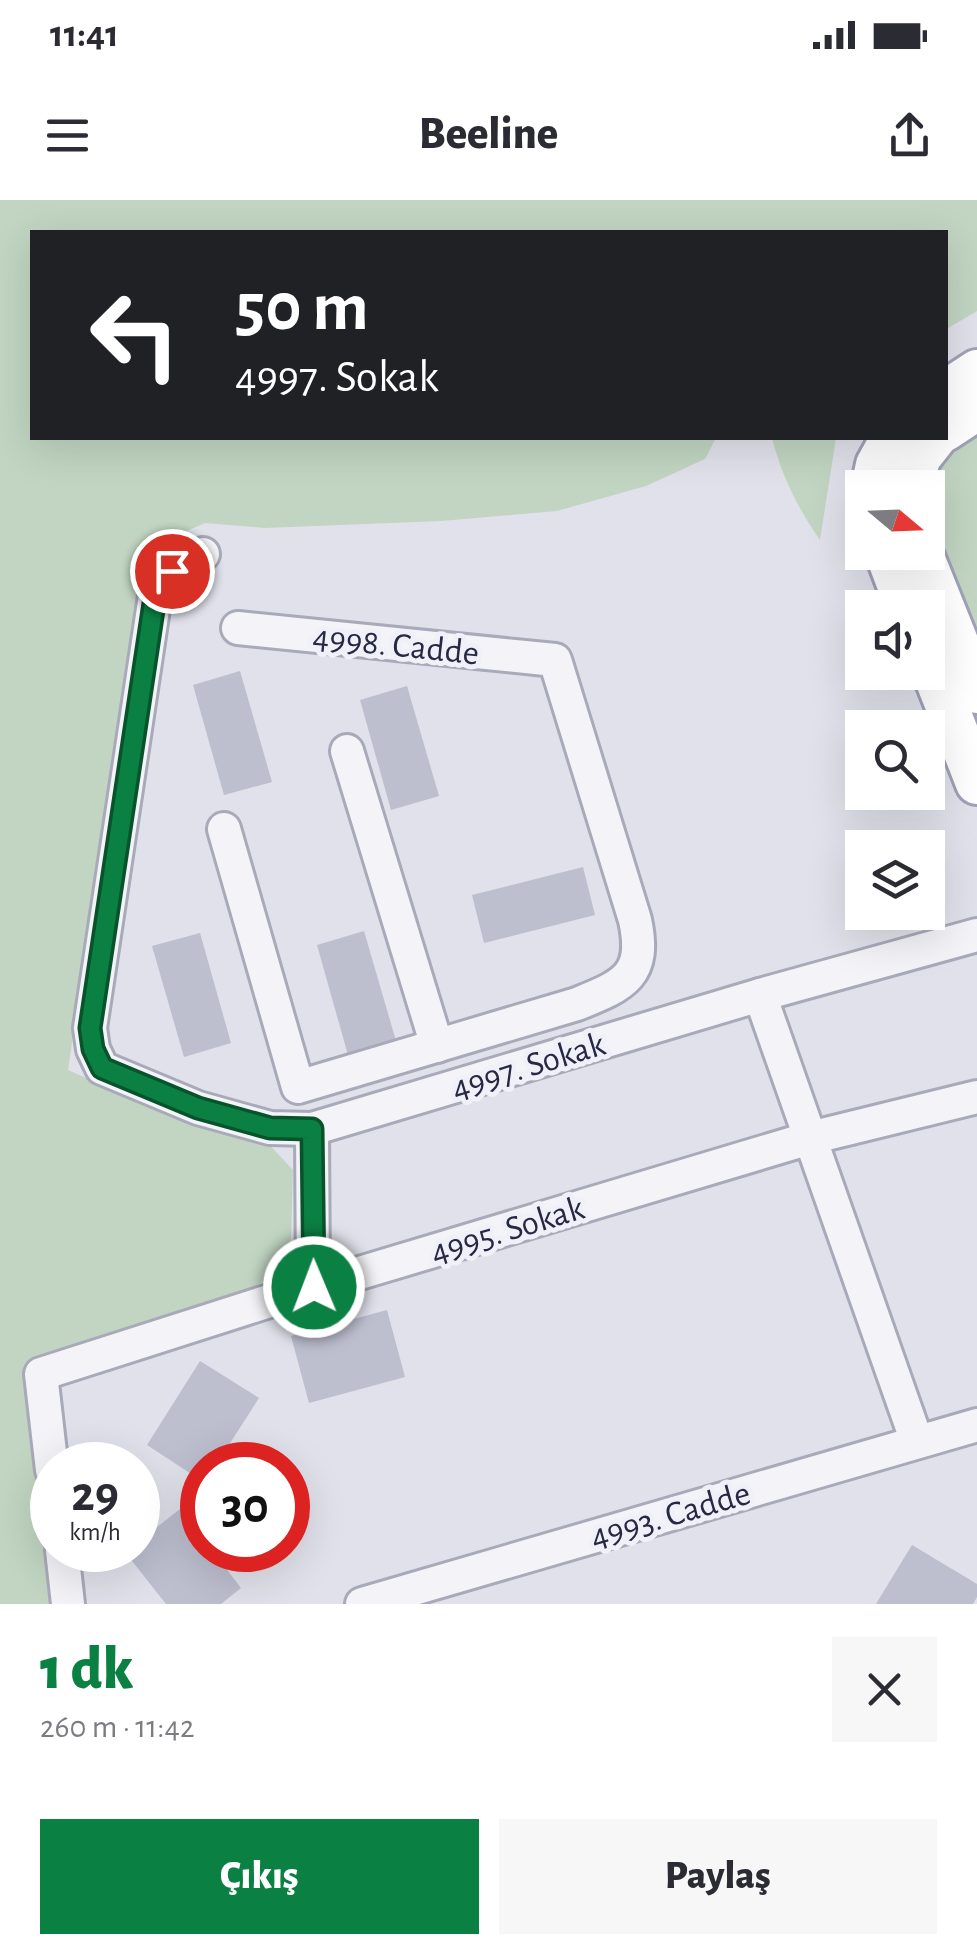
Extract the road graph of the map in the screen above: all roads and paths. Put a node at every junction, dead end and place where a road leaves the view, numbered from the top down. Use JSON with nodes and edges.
{"nodes":[{"id":1,"x":977,"y":371,"type":"edge"},
{"id":2,"x":948,"y":390,"type":"edge"},
{"id":3,"x":977,"y":409,"type":"edge"},
{"id":4,"x":948,"y":428,"type":"edge"},
{"id":5,"x":933,"y":440,"type":"edge"},
{"id":6,"x":894,"y":470,"type":"edge"},
{"id":7,"x":204,"y":554,"type":"dead end"},
{"id":8,"x":928,"y":570,"type":"edge"},
{"id":9,"x":238,"y":628,"type":"dead end"},
{"id":10,"x":941,"y":690,"type":"edge"},
{"id":11,"x":977,"y":692,"type":"edge"},
{"id":12,"x":347,"y":751,"type":"dead end"},
{"id":13,"x":977,"y":783,"type":"edge"},
{"id":14,"x":224,"y":829,"type":"dead end"},
{"id":15,"x":977,"y":935,"type":"edge"},
{"id":16,"x":760,"y":995,"type":"junction"},
{"id":17,"x":537,"y":1016,"type":"junction"},
{"id":18,"x":438,"y":1046,"type":"junction"},
{"id":19,"x":549,"y":1059,"type":"junction"},
{"id":20,"x":977,"y":1097,"type":"edge"},
{"id":21,"x":312,"y":1129,"type":"junction"},
{"id":22,"x":810,"y":1138,"type":"junction"},
{"id":23,"x":314,"y":1287,"type":"junction"},
{"id":24,"x":977,"y":1425,"type":"edge"},
{"id":25,"x":49,"y":1442,"type":"edge"},
{"id":26,"x":917,"y":1442,"type":"junction"},
{"id":27,"x":64,"y":1572,"type":"edge"},
{"id":28,"x":68,"y":1604,"type":"edge"},
{"id":29,"x":362,"y":1604,"type":"edge"}],
"edges":[{"from":1,"to":2,"type":"main road"},
{"from":3,"to":4,"type":"main road"},
{"from":5,"to":6,"type":"main road"},
{"from":7,"to":21,"type":"street","name":"4997. Sokak"},
{"from":8,"to":11,"type":"main road"},
{"from":9,"to":17,"type":"street","name":"4998. Cadde"},
{"from":10,"to":13,"type":"main road"},
{"from":12,"to":18,"type":"street"},
{"from":14,"to":18,"type":"street"},
{"from":15,"to":16,"type":"street","name":"4997. Sokak"},
{"from":16,"to":19,"type":"street","name":"4997. Sokak"},
{"from":16,"to":22,"type":"street"},
{"from":17,"to":18,"type":"street"},
{"from":17,"to":19,"type":"street"},
{"from":19,"to":21,"type":"street","name":"4997. Sokak"},
{"from":20,"to":22,"type":"street","name":"4995. Sokak"},
{"from":21,"to":23,"type":"street"},
{"from":22,"to":23,"type":"street","name":"4995. Sokak"},
{"from":22,"to":26,"type":"street"},
{"from":23,"to":25,"type":"street","name":"4995. Sokak"},
{"from":24,"to":26,"type":"street","name":"4993. Cadde"},
{"from":26,"to":29,"type":"street","name":"4993. Cadde"},
{"from":27,"to":28,"type":"street"}]}
